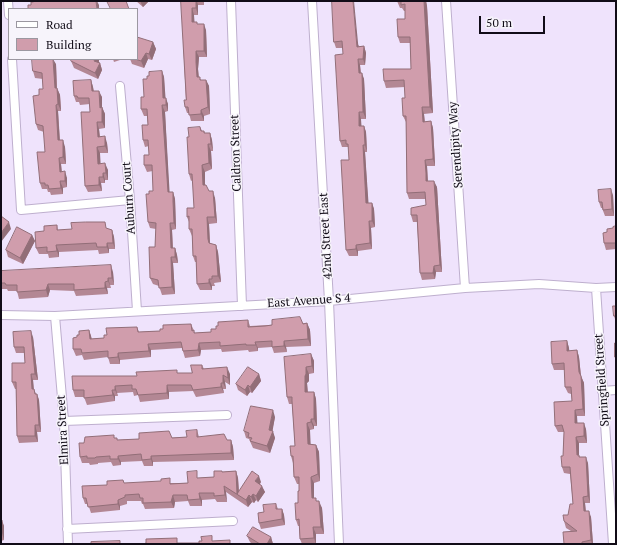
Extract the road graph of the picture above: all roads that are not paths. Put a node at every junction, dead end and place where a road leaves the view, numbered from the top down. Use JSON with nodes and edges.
{"nodes":[{"id":1,"x":231,"y":1,"type":"edge"},
{"id":2,"x":312,"y":1,"type":"edge"},
{"id":3,"x":446,"y":1,"type":"edge"},
{"id":4,"x":12,"y":60,"type":"edge"},
{"id":5,"x":120,"y":86,"type":"dead end"},
{"id":6,"x":130,"y":200,"type":"junction"},
{"id":7,"x":616,"y":287,"type":"edge"},
{"id":8,"x":465,"y":288,"type":"junction"},
{"id":9,"x":596,"y":288,"type":"junction"},
{"id":10,"x":329,"y":301,"type":"junction"},
{"id":11,"x":242,"y":306,"type":"junction"},
{"id":12,"x":137,"y":311,"type":"junction"},
{"id":13,"x":1,"y":315,"type":"edge"},
{"id":14,"x":55,"y":316,"type":"junction"},
{"id":15,"x":616,"y":390,"type":"edge"},
{"id":16,"x":602,"y":391,"type":"junction"},
{"id":17,"x":227,"y":414,"type":"dead end"},
{"id":18,"x":64,"y":422,"type":"junction"},
{"id":19,"x":613,"y":497,"type":"edge"},
{"id":20,"x":233,"y":521,"type":"dead end"},
{"id":21,"x":67,"y":529,"type":"junction"},
{"id":22,"x":68,"y":544,"type":"edge"},
{"id":23,"x":339,"y":544,"type":"edge"},
{"id":24,"x":613,"y":544,"type":"edge"}],
"edges":[{"from":1,"to":11,"type":"street","name":"Caldron Street"},
{"from":2,"to":10,"type":"street","name":"42nd Street East"},
{"from":3,"to":8,"type":"street","name":"Serendipity Way"},
{"from":4,"to":6,"type":"street"},
{"from":5,"to":6,"type":"street","name":"Auburn Court"},
{"from":6,"to":12,"type":"street","name":"Auburn Court"},
{"from":7,"to":9,"type":"street","name":"East Avenue S 4"},
{"from":8,"to":9,"type":"street","name":"East Avenue S 4"},
{"from":8,"to":10,"type":"street","name":"East Avenue S 4"},
{"from":9,"to":16,"type":"street","name":"Springfield Street"},
{"from":10,"to":11,"type":"street","name":"East Avenue S 4"},
{"from":10,"to":23,"type":"street","name":"42nd Street East"},
{"from":11,"to":12,"type":"street","name":"East Avenue S 4"},
{"from":12,"to":14,"type":"street","name":"East Avenue S 4"},
{"from":13,"to":14,"type":"street","name":"East Avenue S 4"},
{"from":14,"to":18,"type":"street","name":"Elmira Street"},
{"from":15,"to":16,"type":"street"},
{"from":16,"to":19,"type":"street","name":"Springfield Street"},
{"from":17,"to":18,"type":"street"},
{"from":18,"to":21,"type":"street","name":"Elmira Street"},
{"from":19,"to":24,"type":"street","name":"Springfield Street"},
{"from":20,"to":21,"type":"street"},
{"from":21,"to":22,"type":"street","name":"Elmira Street"}]}
